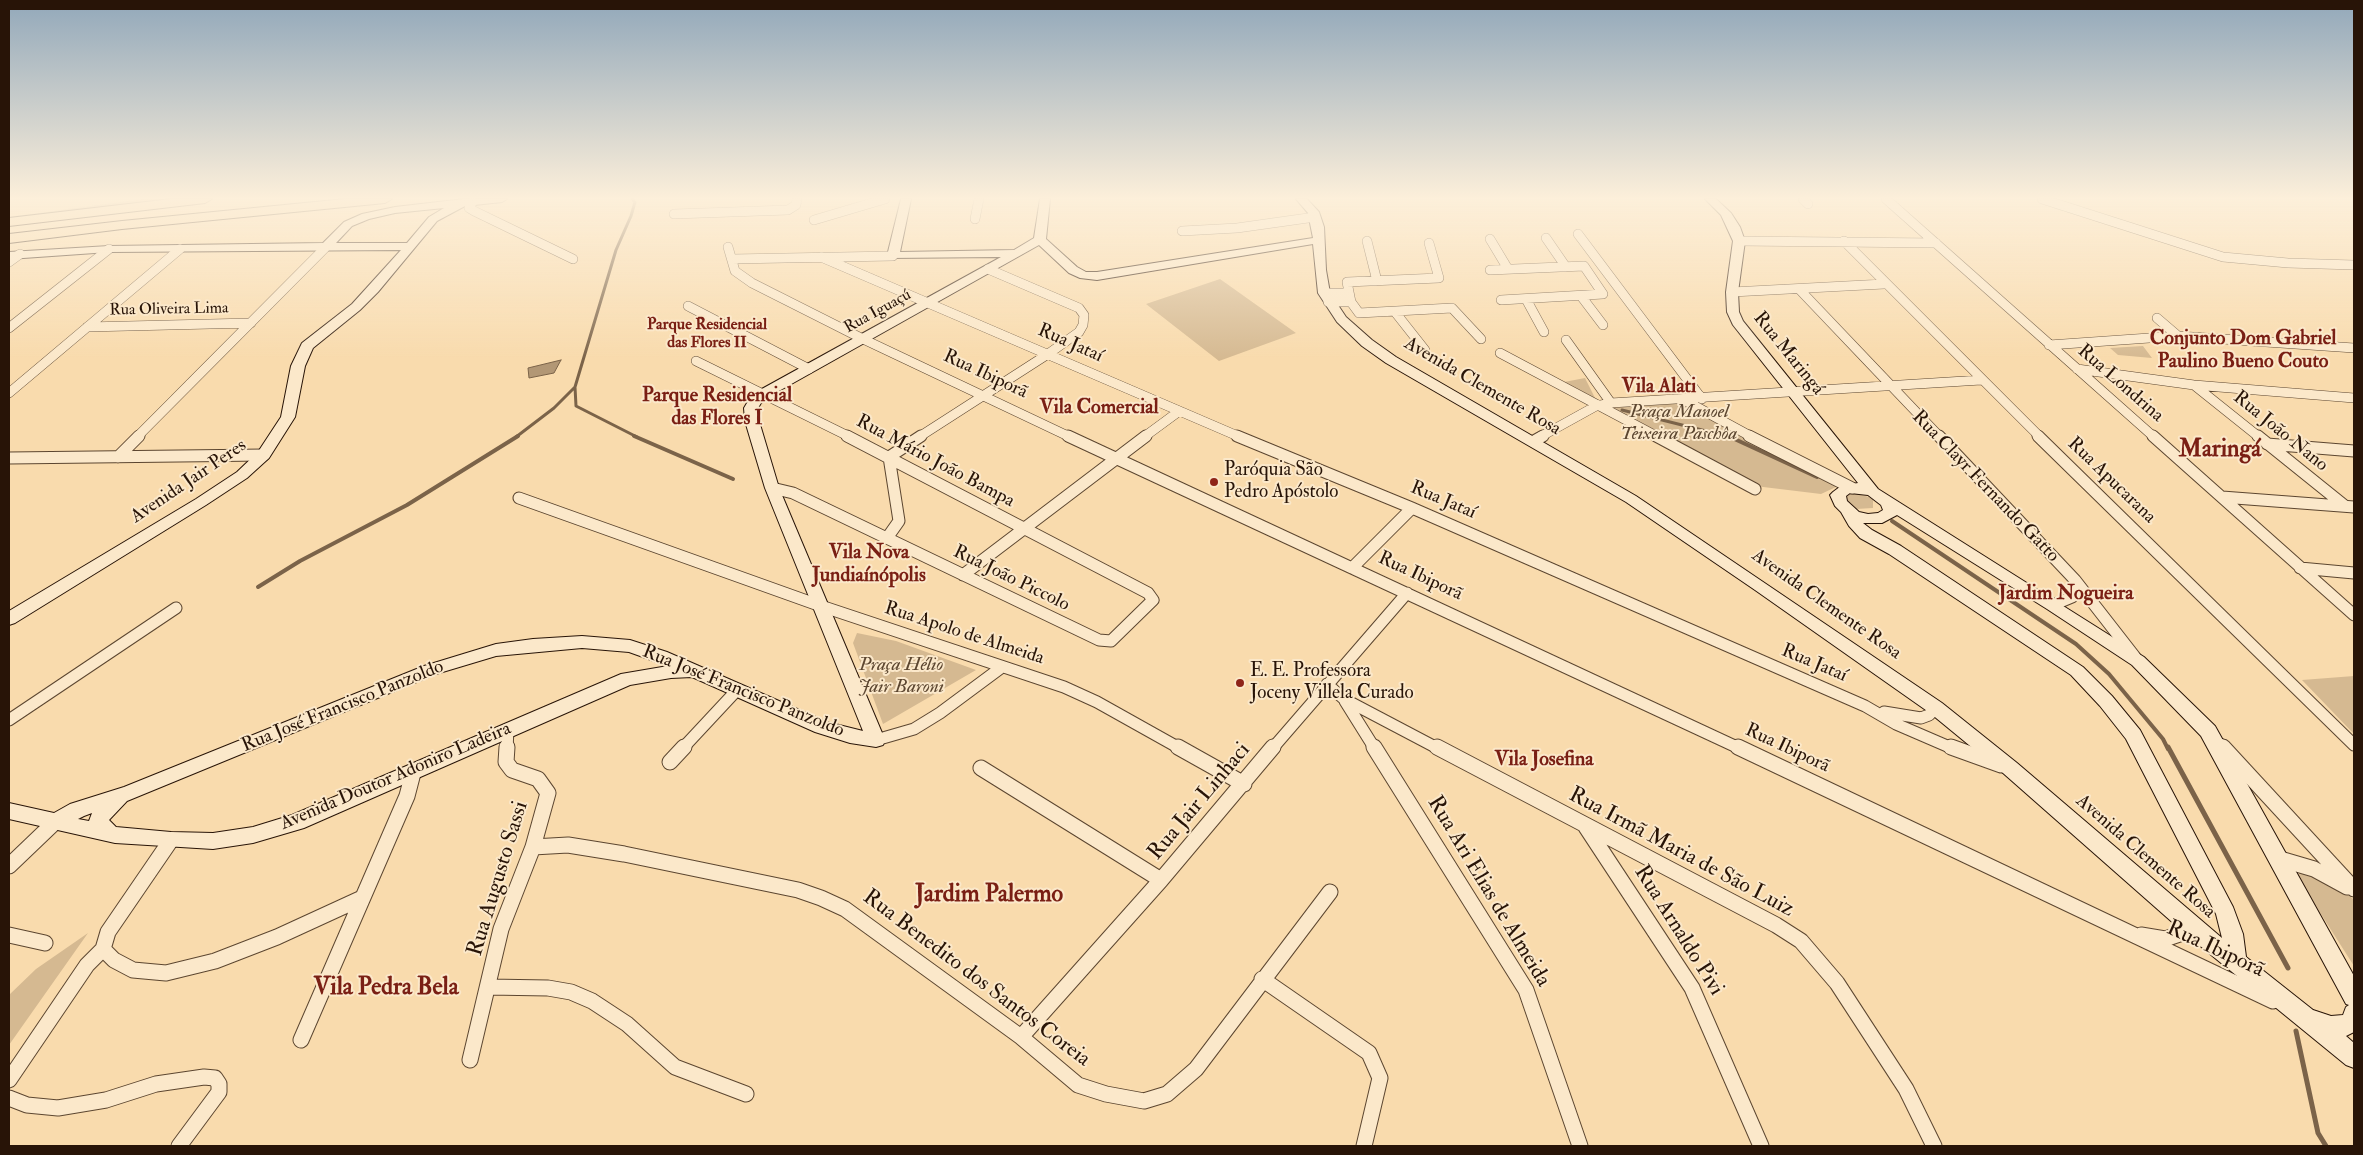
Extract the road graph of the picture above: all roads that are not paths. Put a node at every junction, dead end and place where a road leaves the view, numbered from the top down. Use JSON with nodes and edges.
{"nodes":[{"id":1,"x":40,"y":253,"type":"edge"},
{"id":2,"x":105,"y":253,"type":"edge"},
{"id":3,"x":175,"y":253,"type":"edge"},
{"id":4,"x":320,"y":253,"type":"edge"},
{"id":5,"x":403,"y":253,"type":"edge"},
{"id":6,"x":559,"y":253,"type":"edge"},
{"id":7,"x":730,"y":253,"type":"edge"},
{"id":8,"x":894,"y":253,"type":"edge"},
{"id":9,"x":1018,"y":253,"type":"joint"},
{"id":10,"x":1054,"y":253,"type":"edge"},
{"id":11,"x":1239,"y":253,"type":"edge"},
{"id":12,"x":1319,"y":253,"type":"edge"},
{"id":13,"x":1370,"y":253,"type":"edge"},
{"id":14,"x":1432,"y":253,"type":"edge"},
{"id":15,"x":1498,"y":253,"type":"edge"},
{"id":16,"x":1556,"y":253,"type":"edge"},
{"id":17,"x":1593,"y":253,"type":"edge"},
{"id":18,"x":1737,"y":253,"type":"edge"},
{"id":19,"x":1855,"y":253,"type":"edge"},
{"id":20,"x":1947,"y":253,"type":"edge"},
{"id":21,"x":2210,"y":253,"type":"edge"},
{"id":22,"x":14,"y":254,"type":"edge"},
{"id":23,"x":971,"y":255,"type":"junction"},
{"id":24,"x":875,"y":256,"type":"junction"},
{"id":25,"x":893,"y":256,"type":"junction"},
{"id":26,"x":821,"y":257,"type":"junction"},
{"id":27,"x":732,"y":259,"type":"junction"},
{"id":28,"x":573,"y":260,"type":"dead end"},
{"id":29,"x":9,"y":262,"type":"edge"},
{"id":30,"x":2354,"y":265,"type":"edge"},
{"id":31,"x":1566,"y":267,"type":"junction"},
{"id":32,"x":988,"y":269,"type":"junction"},
{"id":33,"x":1490,"y":270,"type":"dead end"},
{"id":34,"x":1508,"y":270,"type":"junction"},
{"id":35,"x":860,"y":273,"type":"junction"},
{"id":36,"x":1609,"y":274,"type":"junction"},
{"id":37,"x":1591,"y":275,"type":"junction"},
{"id":38,"x":1377,"y":281,"type":"junction"},
{"id":39,"x":1615,"y":282,"type":"junction"},
{"id":40,"x":1597,"y":284,"type":"junction"},
{"id":41,"x":1884,"y":284,"type":"junction"},
{"id":42,"x":1732,"y":288,"type":"junction"},
{"id":43,"x":1799,"y":289,"type":"junction"},
{"id":44,"x":1348,"y":293,"type":"junction"},
{"id":45,"x":1581,"y":296,"type":"junction"},
{"id":46,"x":1326,"y":297,"type":"junction"},
{"id":47,"x":1526,"y":299,"type":"junction"},
{"id":48,"x":1501,"y":300,"type":"dead end"},
{"id":49,"x":1352,"y":302,"type":"junction"},
{"id":50,"x":928,"y":303,"type":"junction"},
{"id":51,"x":688,"y":306,"type":"dead end"},
{"id":52,"x":1395,"y":312,"type":"junction"},
{"id":53,"x":2157,"y":318,"type":"dead end"},
{"id":54,"x":251,"y":323,"type":"junction"},
{"id":55,"x":1602,"y":325,"type":"dead end"},
{"id":56,"x":87,"y":327,"type":"junction"},
{"id":57,"x":9,"y":328,"type":"edge"},
{"id":58,"x":1544,"y":332,"type":"dead end"},
{"id":59,"x":2178,"y":336,"type":"junction"},
{"id":60,"x":863,"y":339,"type":"junction"},
{"id":61,"x":1481,"y":339,"type":"dead end"},
{"id":62,"x":1566,"y":340,"type":"dead end"},
{"id":63,"x":2049,"y":345,"type":"junction"},
{"id":64,"x":2354,"y":348,"type":"edge"},
{"id":65,"x":1425,"y":350,"type":"dead end"},
{"id":66,"x":1500,"y":353,"type":"dead end"},
{"id":67,"x":1048,"y":354,"type":"junction"},
{"id":68,"x":696,"y":361,"type":"dead end"},
{"id":69,"x":809,"y":369,"type":"junction"},
{"id":70,"x":2077,"y":369,"type":"junction"},
{"id":71,"x":1981,"y":380,"type":"junction"},
{"id":72,"x":2194,"y":385,"type":"junction"},
{"id":73,"x":1889,"y":386,"type":"junction"},
{"id":74,"x":9,"y":393,"type":"edge"},
{"id":75,"x":765,"y":393,"type":"junction"},
{"id":76,"x":1796,"y":393,"type":"junction"},
{"id":77,"x":983,"y":396,"type":"junction"},
{"id":78,"x":2354,"y":398,"type":"edge"},
{"id":79,"x":1702,"y":399,"type":"junction"},
{"id":80,"x":1684,"y":400,"type":"junction"},
{"id":81,"x":1611,"y":403,"type":"junction"},
{"id":82,"x":1596,"y":406,"type":"junction"},
{"id":83,"x":1178,"y":412,"type":"junction"},
{"id":84,"x":1534,"y":441,"type":"junction"},
{"id":85,"x":2267,"y":444,"type":"junction"},
{"id":86,"x":2354,"y":451,"type":"edge"},
{"id":87,"x":264,"y":455,"type":"junction"},
{"id":88,"x":118,"y":457,"type":"junction"},
{"id":89,"x":889,"y":457,"type":"junction"},
{"id":90,"x":9,"y":458,"type":"edge"},
{"id":91,"x":1116,"y":459,"type":"junction"},
{"id":92,"x":772,"y":488,"type":"junction"},
{"id":93,"x":1852,"y":488,"type":"junction"},
{"id":94,"x":1755,"y":490,"type":"dead end"},
{"id":95,"x":1873,"y":492,"type":"junction"},
{"id":96,"x":2222,"y":497,"type":"junction"},
{"id":97,"x":519,"y":498,"type":"dead end"},
{"id":98,"x":1888,"y":502,"type":"junction"},
{"id":99,"x":2349,"y":507,"type":"edge"},
{"id":100,"x":1412,"y":508,"type":"junction"},
{"id":101,"x":1848,"y":512,"type":"junction"},
{"id":102,"x":1875,"y":519,"type":"junction"},
{"id":103,"x":1024,"y":528,"type":"junction"},
{"id":104,"x":887,"y":538,"type":"junction"},
{"id":105,"x":1895,"y":550,"type":"junction"},
{"id":106,"x":1352,"y":568,"type":"junction"},
{"id":107,"x":2300,"y":568,"type":"junction"},
{"id":108,"x":2354,"y":573,"type":"edge"},
{"id":109,"x":963,"y":575,"type":"junction"},
{"id":110,"x":2075,"y":580,"type":"junction"},
{"id":111,"x":1407,"y":593,"type":"junction"},
{"id":112,"x":2053,"y":605,"type":"junction"},
{"id":113,"x":821,"y":606,"type":"junction"},
{"id":114,"x":176,"y":608,"type":"dead end"},
{"id":115,"x":2354,"y":615,"type":"edge"},
{"id":116,"x":9,"y":619,"type":"edge"},
{"id":117,"x":1099,"y":640,"type":"joint"},
{"id":118,"x":630,"y":646,"type":"junction"},
{"id":119,"x":2138,"y":661,"type":"junction"},
{"id":120,"x":1002,"y":667,"type":"junction"},
{"id":121,"x":692,"y":671,"type":"junction"},
{"id":122,"x":627,"y":679,"type":"junction"},
{"id":123,"x":1327,"y":684,"type":"junction"},
{"id":124,"x":737,"y":690,"type":"junction"},
{"id":125,"x":1344,"y":699,"type":"junction"},
{"id":126,"x":1865,"y":706,"type":"junction"},
{"id":127,"x":1936,"y":708,"type":"junction"},
{"id":128,"x":9,"y":720,"type":"edge"},
{"id":129,"x":508,"y":730,"type":"junction"},
{"id":130,"x":2208,"y":731,"type":"junction"},
{"id":131,"x":876,"y":740,"type":"junction"},
{"id":132,"x":2354,"y":745,"type":"edge"},
{"id":133,"x":670,"y":762,"type":"dead end"},
{"id":134,"x":981,"y":768,"type":"dead end"},
{"id":135,"x":2010,"y":768,"type":"junction"},
{"id":136,"x":414,"y":773,"type":"junction"},
{"id":137,"x":1244,"y":784,"type":"junction"},
{"id":138,"x":130,"y":793,"type":"junction"},
{"id":139,"x":9,"y":811,"type":"edge"},
{"id":140,"x":55,"y":822,"type":"junction"},
{"id":141,"x":1585,"y":826,"type":"junction"},
{"id":142,"x":110,"y":834,"type":"junction"},
{"id":143,"x":172,"y":840,"type":"junction"},
{"id":144,"x":533,"y":847,"type":"junction"},
{"id":145,"x":2280,"y":859,"type":"junction"},
{"id":146,"x":9,"y":866,"type":"edge"},
{"id":147,"x":1161,"y":880,"type":"junction"},
{"id":148,"x":2354,"y":890,"type":"edge"},
{"id":149,"x":1330,"y":892,"type":"dead end"},
{"id":150,"x":362,"y":898,"type":"junction"},
{"id":151,"x":2114,"y":926,"type":"junction"},
{"id":152,"x":2195,"y":929,"type":"junction"},
{"id":153,"x":9,"y":936,"type":"edge"},
{"id":154,"x":45,"y":943,"type":"dead end"},
{"id":155,"x":104,"y":949,"type":"junction"},
{"id":156,"x":2236,"y":962,"type":"junction"},
{"id":157,"x":1262,"y":979,"type":"junction"},
{"id":158,"x":489,"y":987,"type":"junction"},
{"id":159,"x":2354,"y":997,"type":"edge"},
{"id":160,"x":2298,"y":1012,"type":"junction"},
{"id":161,"x":2354,"y":1014,"type":"edge"},
{"id":162,"x":1021,"y":1037,"type":"junction"},
{"id":163,"x":300,"y":1040,"type":"dead end"},
{"id":164,"x":2354,"y":1057,"type":"edge"},
{"id":165,"x":470,"y":1060,"type":"dead end"},
{"id":166,"x":9,"y":1080,"type":"edge"},
{"id":167,"x":746,"y":1094,"type":"dead end"},
{"id":168,"x":9,"y":1098,"type":"edge"},
{"id":169,"x":179,"y":1146,"type":"edge"},
{"id":170,"x":1364,"y":1146,"type":"edge"},
{"id":171,"x":1580,"y":1146,"type":"edge"},
{"id":172,"x":1761,"y":1146,"type":"edge"},
{"id":173,"x":1934,"y":1146,"type":"edge"}],
"edges":[{"from":1,"to":22,"type":"street"},
{"from":2,"to":57,"type":"street"},
{"from":3,"to":56,"type":"street"},
{"from":4,"to":54,"type":"street"},
{"from":5,"to":87,"type":"street","name":"Avenida Jair Peres"},
{"from":6,"to":28,"type":"street"},
{"from":7,"to":27,"type":"street","name":"Rua Ibiporã"},
{"from":8,"to":25,"type":"street"},
{"from":9,"to":23,"type":"street"},
{"from":9,"to":32,"type":"street","name":"Rua Iguaçú"},
{"from":10,"to":11,"type":"street"},
{"from":12,"to":46,"type":"street"},
{"from":13,"to":38,"type":"street"},
{"from":14,"to":38,"type":"street"},
{"from":15,"to":34,"type":"street"},
{"from":16,"to":31,"type":"street"},
{"from":17,"to":36,"type":"street"},
{"from":18,"to":42,"type":"street","name":"Rua Maringá"},
{"from":19,"to":41,"type":"street","name":"Rua Apucarana"},
{"from":20,"to":63,"type":"street","name":"Rua Londrina"},
{"from":21,"to":30,"type":"street"},
{"from":22,"to":29,"type":"street"},
{"from":23,"to":25,"type":"street"},
{"from":23,"to":32,"type":"street"},
{"from":24,"to":25,"type":"street"},
{"from":24,"to":26,"type":"street"},
{"from":24,"to":35,"type":"street"},
{"from":26,"to":27,"type":"street"},
{"from":26,"to":35,"type":"street","name":"Rua Jataí"},
{"from":27,"to":60,"type":"street","name":"Rua Ibiporã"},
{"from":31,"to":34,"type":"street"},
{"from":31,"to":37,"type":"street"},
{"from":32,"to":50,"type":"street","name":"Rua Iguaçú"},
{"from":32,"to":67,"type":"street"},
{"from":33,"to":34,"type":"street"},
{"from":35,"to":50,"type":"street","name":"Rua Jataí"},
{"from":36,"to":37,"type":"street"},
{"from":36,"to":39,"type":"street"},
{"from":37,"to":40,"type":"street"},
{"from":38,"to":44,"type":"street"},
{"from":39,"to":40,"type":"street"},
{"from":39,"to":79,"type":"street"},
{"from":40,"to":45,"type":"street"},
{"from":41,"to":43,"type":"street"},
{"from":41,"to":71,"type":"street","name":"Rua Apucarana"},
{"from":42,"to":43,"type":"street"},
{"from":42,"to":76,"type":"street","name":"Rua Maringá"},
{"from":43,"to":73,"type":"street","name":"Rua Clayr Fernando Gatto"},
{"from":44,"to":46,"type":"street"},
{"from":44,"to":49,"type":"street"},
{"from":45,"to":47,"type":"street"},
{"from":45,"to":55,"type":"street"},
{"from":46,"to":49,"type":"street"},
{"from":46,"to":84,"type":"street","name":"Avenida Clemente Rosa"},
{"from":47,"to":48,"type":"street"},
{"from":47,"to":58,"type":"street"},
{"from":49,"to":52,"type":"street"},
{"from":50,"to":60,"type":"street","name":"Rua Iguaçú"},
{"from":50,"to":67,"type":"street","name":"Rua Jataí"},
{"from":51,"to":69,"type":"street"},
{"from":52,"to":61,"type":"street"},
{"from":52,"to":65,"type":"street"},
{"from":53,"to":59,"type":"street"},
{"from":54,"to":56,"type":"street","name":"Rua Oliveira Lima"},
{"from":54,"to":88,"type":"street"},
{"from":56,"to":74,"type":"street"},
{"from":59,"to":63,"type":"street"},
{"from":59,"to":64,"type":"street"},
{"from":60,"to":69,"type":"street","name":"Rua Iguaçú"},
{"from":60,"to":77,"type":"street","name":"Rua Ibiporã"},
{"from":62,"to":81,"type":"street"},
{"from":63,"to":70,"type":"street","name":"Rua Londrina"},
{"from":66,"to":82,"type":"street"},
{"from":67,"to":77,"type":"street"},
{"from":67,"to":83,"type":"street","name":"Rua Jataí"},
{"from":68,"to":75,"type":"street","name":"Rua Mário João Bampa"},
{"from":69,"to":75,"type":"street","name":"Rua Iguaçú"},
{"from":70,"to":72,"type":"street"},
{"from":70,"to":96,"type":"street","name":"Rua Londrina"},
{"from":71,"to":73,"type":"street"},
{"from":71,"to":132,"type":"street","name":"Rua Apucarana"},
{"from":72,"to":78,"type":"street"},
{"from":72,"to":85,"type":"street","name":"Rua João Nano"},
{"from":73,"to":76,"type":"street"},
{"from":73,"to":110,"type":"street","name":"Rua Clayr Fernando Gatto"},
{"from":75,"to":89,"type":"street","name":"Rua Mário João Bampa"},
{"from":75,"to":92,"type":"street","name":"Rua Iguaçú"},
{"from":76,"to":79,"type":"street"},
{"from":76,"to":95,"type":"street","name":"Rua Maringá"},
{"from":77,"to":89,"type":"street"},
{"from":77,"to":91,"type":"street","name":"Rua Ibiporã"},
{"from":79,"to":80,"type":"street"},
{"from":80,"to":81,"type":"street"},
{"from":80,"to":93,"type":"street"},
{"from":81,"to":82,"type":"street"},
{"from":82,"to":84,"type":"street"},
{"from":82,"to":94,"type":"street"},
{"from":83,"to":91,"type":"street"},
{"from":83,"to":100,"type":"street","name":"Rua Jataí"},
{"from":84,"to":127,"type":"street","name":"Avenida Clemente Rosa"},
{"from":85,"to":86,"type":"street"},
{"from":85,"to":99,"type":"street","name":"Rua João Nano"},
{"from":87,"to":88,"type":"street"},
{"from":87,"to":116,"type":"street","name":"Avenida Jair Peres"},
{"from":88,"to":90,"type":"street"},
{"from":89,"to":103,"type":"street","name":"Rua Mário João Bampa"},
{"from":89,"to":104,"type":"street"},
{"from":91,"to":103,"type":"street"},
{"from":91,"to":106,"type":"street","name":"Rua Ibiporã"},
{"from":92,"to":104,"type":"street","name":"Rua João Piccolo"},
{"from":92,"to":113,"type":"street"},
{"from":93,"to":95,"type":"street"},
{"from":93,"to":101,"type":"street"},
{"from":95,"to":98,"type":"street"},
{"from":96,"to":99,"type":"street"},
{"from":96,"to":107,"type":"street","name":"Rua Londrina"},
{"from":97,"to":113,"type":"street","name":"Rua Apolo de Almeida"},
{"from":98,"to":102,"type":"street"},
{"from":98,"to":112,"type":"street"},
{"from":100,"to":106,"type":"street"},
{"from":100,"to":126,"type":"street","name":"Rua Jataí"},
{"from":101,"to":102,"type":"street"},
{"from":101,"to":105,"type":"street"},
{"from":102,"to":105,"type":"street"},
{"from":103,"to":109,"type":"street"},
{"from":103,"to":117,"type":"street","name":"Rua Mário João Bampa"},
{"from":104,"to":109,"type":"street","name":"Rua João Piccolo"},
{"from":105,"to":156,"type":"street"},
{"from":106,"to":111,"type":"street","name":"Rua Ibiporã"},
{"from":107,"to":108,"type":"street"},
{"from":107,"to":115,"type":"street","name":"Rua Londrina"},
{"from":109,"to":117,"type":"street","name":"Rua João Piccolo"},
{"from":110,"to":112,"type":"street"},
{"from":110,"to":119,"type":"street","name":"Rua Clayr Fernando Gatto"},
{"from":111,"to":123,"type":"street","name":"Rua Jair Linhaci"},
{"from":111,"to":151,"type":"street","name":"Rua Ibiporã"},
{"from":112,"to":119,"type":"street"},
{"from":113,"to":120,"type":"street","name":"Rua Apolo de Almeida"},
{"from":113,"to":131,"type":"street"},
{"from":114,"to":128,"type":"street"},
{"from":118,"to":121,"type":"street","name":"Rua José Francisco Panzoldo"},
{"from":118,"to":122,"type":"street","name":"Avenida Doutor Adoniro Ladeira"},
{"from":118,"to":138,"type":"street","name":"Rua José Francisco Panzoldo"},
{"from":119,"to":130,"type":"street","name":"Rua Clayr Fernando Gatto"},
{"from":120,"to":131,"type":"street","name":"Rua José Francisco Panzoldo"},
{"from":120,"to":137,"type":"street","name":"Rua Apolo de Almeida"},
{"from":121,"to":122,"type":"street","name":"Avenida Doutor Adoniro Ladeira"},
{"from":121,"to":124,"type":"street","name":"Rua José Francisco Panzoldo"},
{"from":122,"to":129,"type":"street","name":"Avenida Doutor Adoniro Ladeira"},
{"from":123,"to":125,"type":"street","name":"Rua Irmã Maria de São Luiz"},
{"from":123,"to":137,"type":"street","name":"Rua Jair Linhaci"},
{"from":124,"to":131,"type":"street","name":"Rua José Francisco Panzoldo"},
{"from":124,"to":133,"type":"street"},
{"from":125,"to":141,"type":"street","name":"Rua Irmã Maria de São Luiz"},
{"from":125,"to":171,"type":"street","name":"Rua Ari Elias de Almeida"},
{"from":126,"to":127,"type":"street"},
{"from":126,"to":135,"type":"street","name":"Rua Jataí"},
{"from":127,"to":135,"type":"street","name":"Avenida Clemente Rosa"},
{"from":129,"to":136,"type":"street","name":"Avenida Doutor Adoniro Ladeira"},
{"from":129,"to":144,"type":"street","name":"Rua Augusto Sassi"},
{"from":130,"to":145,"type":"street","name":"Rua Clayr Fernando Gatto"},
{"from":130,"to":148,"type":"street","name":"Rua Clayr Fernando Gatto"},
{"from":134,"to":147,"type":"street"},
{"from":135,"to":152,"type":"street","name":"Avenida Clemente Rosa"},
{"from":136,"to":143,"type":"street","name":"Avenida Doutor Adoniro Ladeira"},
{"from":136,"to":150,"type":"street"},
{"from":137,"to":147,"type":"street","name":"Rua Jair Linhaci"},
{"from":138,"to":140,"type":"street","name":"Rua José Francisco Panzoldo"},
{"from":138,"to":142,"type":"street","name":"Rua José Francisco Panzoldo"},
{"from":139,"to":140,"type":"street","name":"Avenida Doutor Adoniro Ladeira"},
{"from":140,"to":142,"type":"street","name":"Avenida Doutor Adoniro Ladeira"},
{"from":140,"to":146,"type":"street"},
{"from":141,"to":172,"type":"street","name":"Rua Arnaldo Pivi"},
{"from":141,"to":173,"type":"street","name":"Rua Irmã Maria de São Luiz"},
{"from":142,"to":143,"type":"street","name":"Avenida Doutor Adoniro Ladeira"},
{"from":143,"to":155,"type":"street"},
{"from":144,"to":158,"type":"street","name":"Rua Augusto Sassi"},
{"from":144,"to":162,"type":"street","name":"Rua Benedito dos Santos Coreia"},
{"from":145,"to":148,"type":"street"},
{"from":145,"to":159,"type":"street","name":"Rua Clayr Fernando Gatto"},
{"from":147,"to":162,"type":"street","name":"Rua Jair Linhaci"},
{"from":149,"to":157,"type":"street","name":"Rua Benedito dos Santos Coreia"},
{"from":150,"to":155,"type":"street"},
{"from":150,"to":163,"type":"street"},
{"from":151,"to":152,"type":"street","name":"Rua Ibiporã"},
{"from":151,"to":160,"type":"street","name":"Rua Ibiporã"},
{"from":152,"to":156,"type":"street","name":"Avenida Clemente Rosa"},
{"from":153,"to":154,"type":"street"},
{"from":155,"to":166,"type":"street"},
{"from":156,"to":160,"type":"street","name":"Avenida Clemente Rosa"},
{"from":157,"to":162,"type":"street","name":"Rua Benedito dos Santos Coreia"},
{"from":157,"to":170,"type":"street"},
{"from":158,"to":165,"type":"street","name":"Rua Augusto Sassi"},
{"from":158,"to":167,"type":"street"},
{"from":160,"to":161,"type":"street"},
{"from":160,"to":164,"type":"street","name":"Avenida Clemente Rosa"},
{"from":168,"to":169,"type":"street"}]}
